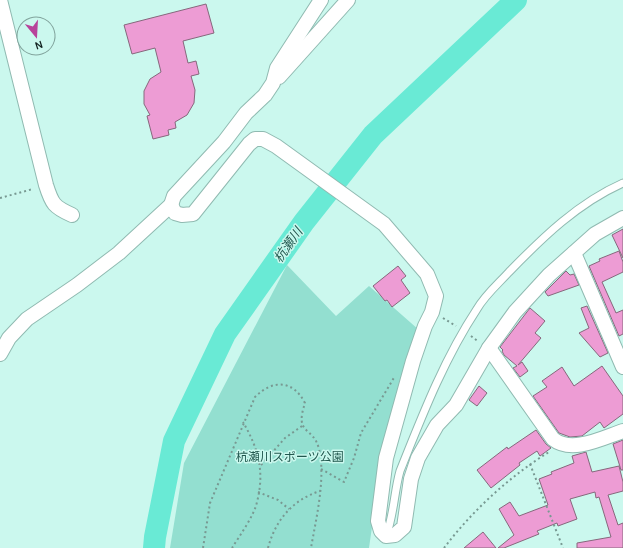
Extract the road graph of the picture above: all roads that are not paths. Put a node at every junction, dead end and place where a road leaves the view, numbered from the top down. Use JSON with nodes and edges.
{"nodes":[{"id":1,"x":0,"y":0,"type":"edge"},
{"id":2,"x":321,"y":0,"type":"edge"},
{"id":3,"x":348,"y":0,"type":"edge"},
{"id":4,"x":273,"y":83,"type":"junction"},
{"id":5,"x":623,"y":183,"type":"edge"},
{"id":6,"x":171,"y":205,"type":"junction"},
{"id":7,"x":72,"y":215,"type":"dead end"},
{"id":8,"x":623,"y":218,"type":"edge"},
{"id":9,"x":574,"y":253,"type":"junction"},
{"id":10,"x":488,"y":348,"type":"junction"},
{"id":11,"x":0,"y":354,"type":"edge"},
{"id":12,"x":623,"y":367,"type":"edge"},
{"id":13,"x":623,"y":431,"type":"edge"},
{"id":14,"x":384,"y":542,"type":"edge"}],
"edges":[{"from":1,"to":7,"type":"street"},
{"from":2,"to":4,"type":"street"},
{"from":3,"to":4,"type":"street"},
{"from":4,"to":6,"type":"street"},
{"from":5,"to":14,"type":"lane"},
{"from":6,"to":11,"type":"street"},
{"from":6,"to":14,"type":"street"},
{"from":8,"to":9,"type":"street"},
{"from":9,"to":10,"type":"street"},
{"from":9,"to":12,"type":"street"},
{"from":10,"to":13,"type":"street"},
{"from":10,"to":14,"type":"street"}]}
